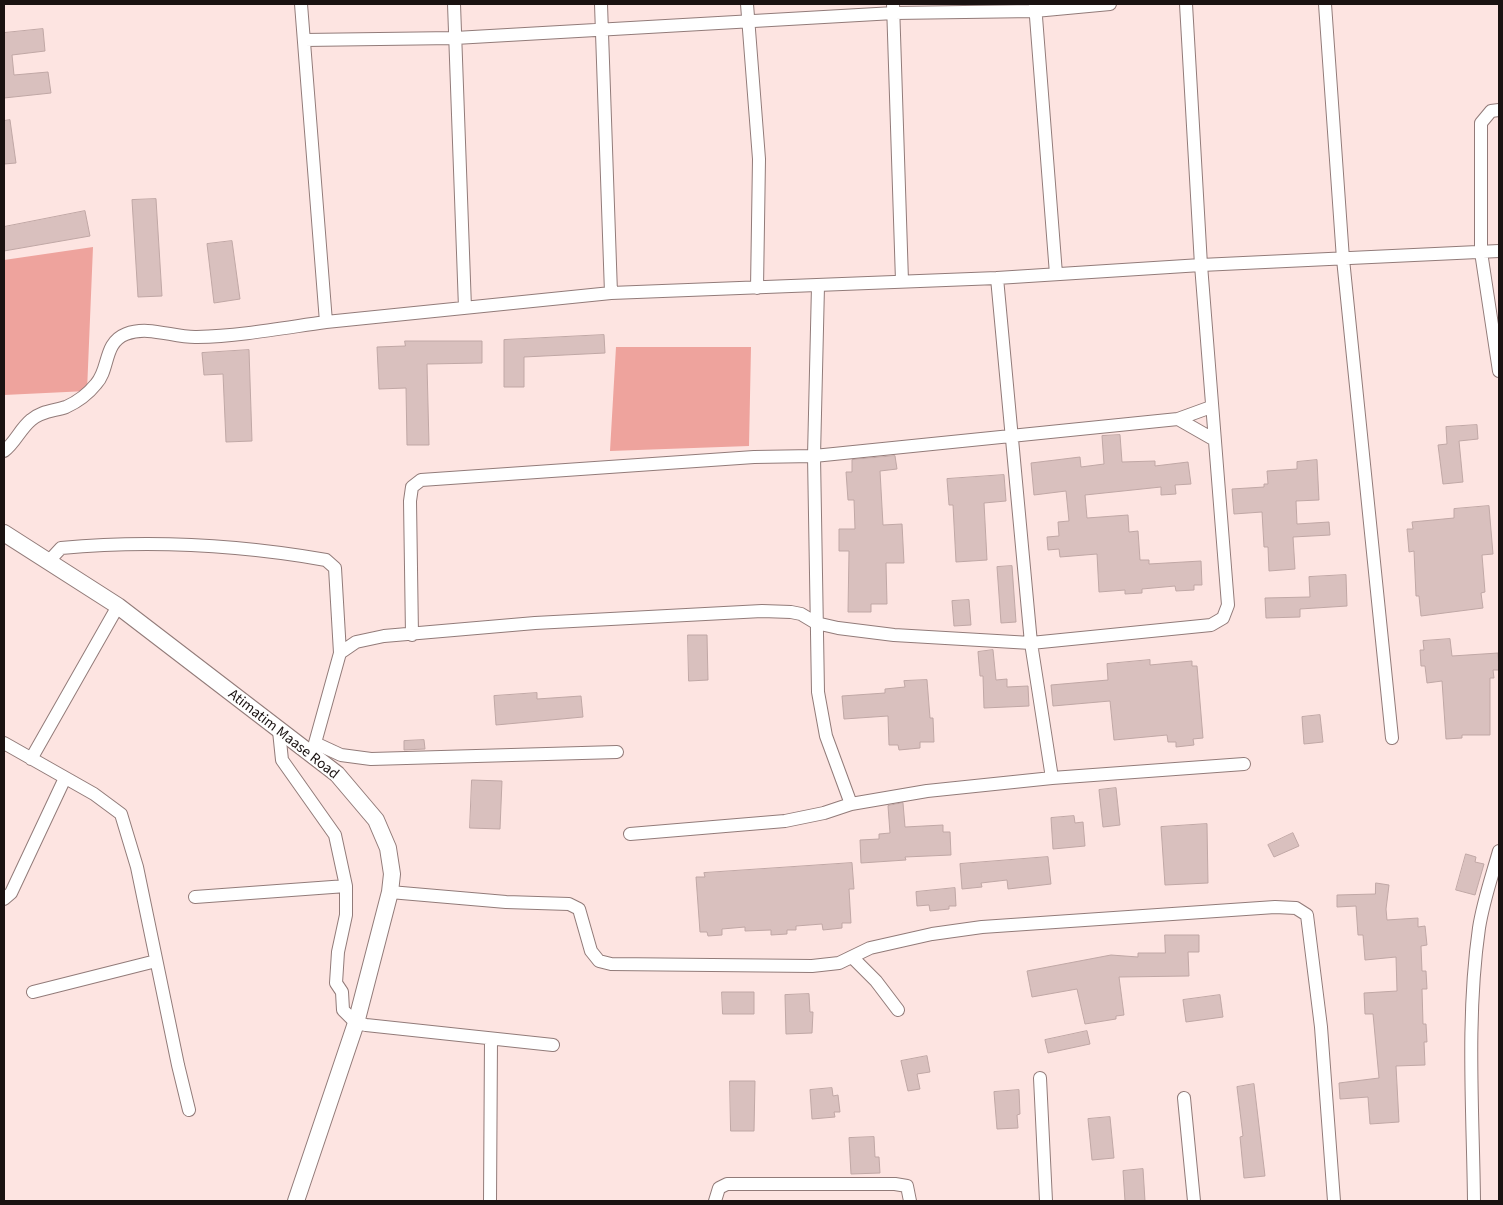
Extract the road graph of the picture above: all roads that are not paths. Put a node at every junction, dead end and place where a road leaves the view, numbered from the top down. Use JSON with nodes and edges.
{"nodes":[{"id":1,"x":301,"y":4,"type":"edge"},
{"id":2,"x":454,"y":4,"type":"edge"},
{"id":3,"x":601,"y":4,"type":"edge"},
{"id":4,"x":747,"y":4,"type":"edge"},
{"id":5,"x":1110,"y":4,"type":"edge"},
{"id":6,"x":1186,"y":4,"type":"edge"},
{"id":7,"x":1325,"y":4,"type":"edge"},
{"id":8,"x":1035,"y":7,"type":"edge"},
{"id":9,"x":893,"y":8,"type":"edge"},
{"id":10,"x":748,"y":22,"type":"junction"},
{"id":11,"x":603,"y":30,"type":"junction"},
{"id":12,"x":455,"y":38,"type":"junction"},
{"id":13,"x":304,"y":40,"type":"junction"},
{"id":14,"x":1499,"y":110,"type":"edge"},
{"id":15,"x":1499,"y":251,"type":"edge"},
{"id":16,"x":1481,"y":252,"type":"junction"},
{"id":17,"x":1343,"y":259,"type":"junction"},
{"id":18,"x":1201,"y":265,"type":"junction"},
{"id":19,"x":1056,"y":274,"type":"junction"},
{"id":20,"x":997,"y":278,"type":"junction"},
{"id":21,"x":902,"y":281,"type":"junction"},
{"id":22,"x":818,"y":286,"type":"junction"},
{"id":23,"x":757,"y":288,"type":"junction"},
{"id":24,"x":611,"y":293,"type":"junction"},
{"id":25,"x":465,"y":308,"type":"junction"},
{"id":26,"x":326,"y":322,"type":"junction"},
{"id":27,"x":1499,"y":371,"type":"edge"},
{"id":28,"x":1211,"y":406,"type":"junction"},
{"id":29,"x":1178,"y":419,"type":"junction"},
{"id":30,"x":1010,"y":437,"type":"junction"},
{"id":31,"x":1213,"y":439,"type":"junction"},
{"id":32,"x":4,"y":452,"type":"edge"},
{"id":33,"x":814,"y":456,"type":"junction"},
{"id":34,"x":4,"y":533,"type":"edge"},
{"id":35,"x":49,"y":561,"type":"junction"},
{"id":36,"x":118,"y":606,"type":"junction"},
{"id":37,"x":816,"y":623,"type":"junction"},
{"id":38,"x":412,"y":635,"type":"junction"},
{"id":39,"x":1031,"y":643,"type":"junction"},
{"id":40,"x":340,"y":654,"type":"junction"},
{"id":41,"x":279,"y":731,"type":"junction"},
{"id":42,"x":1392,"y":738,"type":"dead end"},
{"id":43,"x":4,"y":743,"type":"edge"},
{"id":44,"x":315,"y":751,"type":"junction"},
{"id":45,"x":617,"y":752,"type":"dead end"},
{"id":46,"x":31,"y":759,"type":"junction"},
{"id":47,"x":1244,"y":764,"type":"dead end"},
{"id":48,"x":65,"y":778,"type":"junction"},
{"id":49,"x":1052,"y":778,"type":"junction"},
{"id":50,"x":851,"y":804,"type":"junction"},
{"id":51,"x":630,"y":834,"type":"dead end"},
{"id":52,"x":1499,"y":851,"type":"edge"},
{"id":53,"x":346,"y":886,"type":"junction"},
{"id":54,"x":390,"y":892,"type":"junction"},
{"id":55,"x":195,"y":896,"type":"dead end"},
{"id":56,"x":4,"y":899,"type":"edge"},
{"id":57,"x":852,"y":957,"type":"junction"},
{"id":58,"x":156,"y":961,"type":"junction"},
{"id":59,"x":33,"y":992,"type":"dead end"},
{"id":60,"x":898,"y":1010,"type":"dead end"},
{"id":61,"x":356,"y":1023,"type":"junction"},
{"id":62,"x":491,"y":1039,"type":"junction"},
{"id":63,"x":552,"y":1045,"type":"dead end"},
{"id":64,"x":1040,"y":1078,"type":"dead end"},
{"id":65,"x":1184,"y":1098,"type":"dead end"},
{"id":66,"x":189,"y":1110,"type":"dead end"},
{"id":67,"x":296,"y":1201,"type":"edge"},
{"id":68,"x":490,"y":1201,"type":"edge"},
{"id":69,"x":715,"y":1201,"type":"edge"},
{"id":70,"x":910,"y":1201,"type":"edge"},
{"id":71,"x":1046,"y":1201,"type":"edge"},
{"id":72,"x":1194,"y":1201,"type":"edge"},
{"id":73,"x":1334,"y":1201,"type":"edge"},
{"id":74,"x":1474,"y":1201,"type":"edge"}],
"edges":[{"from":1,"to":13,"type":"street"},
{"from":2,"to":12,"type":"street"},
{"from":3,"to":11,"type":"street"},
{"from":4,"to":10,"type":"street"},
{"from":5,"to":8,"type":"street"},
{"from":6,"to":18,"type":"street"},
{"from":7,"to":17,"type":"street"},
{"from":8,"to":9,"type":"street"},
{"from":8,"to":19,"type":"street"},
{"from":9,"to":10,"type":"street"},
{"from":9,"to":21,"type":"street"},
{"from":10,"to":11,"type":"street"},
{"from":10,"to":23,"type":"street"},
{"from":11,"to":12,"type":"street"},
{"from":11,"to":24,"type":"street"},
{"from":12,"to":13,"type":"street"},
{"from":12,"to":25,"type":"street"},
{"from":13,"to":26,"type":"street"},
{"from":14,"to":16,"type":"street"},
{"from":15,"to":16,"type":"street"},
{"from":16,"to":17,"type":"street"},
{"from":16,"to":27,"type":"street"},
{"from":17,"to":18,"type":"street"},
{"from":17,"to":42,"type":"street"},
{"from":18,"to":19,"type":"street"},
{"from":18,"to":28,"type":"street"},
{"from":19,"to":20,"type":"street"},
{"from":20,"to":21,"type":"street"},
{"from":20,"to":30,"type":"street"},
{"from":21,"to":22,"type":"street"},
{"from":22,"to":23,"type":"street"},
{"from":22,"to":33,"type":"street"},
{"from":23,"to":24,"type":"street"},
{"from":24,"to":25,"type":"street"},
{"from":25,"to":26,"type":"street"},
{"from":26,"to":32,"type":"street"},
{"from":28,"to":29,"type":"street"},
{"from":28,"to":31,"type":"street"},
{"from":29,"to":30,"type":"street"},
{"from":29,"to":31,"type":"street"},
{"from":30,"to":33,"type":"street"},
{"from":30,"to":39,"type":"street"},
{"from":31,"to":39,"type":"street"},
{"from":33,"to":37,"type":"street"},
{"from":33,"to":38,"type":"street"},
{"from":34,"to":35,"type":"main road","name":"Atimatim Maase Road"},
{"from":35,"to":36,"type":"main road","name":"Atimatim Maase Road"},
{"from":35,"to":40,"type":"street"},
{"from":36,"to":41,"type":"main road","name":"Atimatim Maase Road"},
{"from":36,"to":46,"type":"street"},
{"from":37,"to":38,"type":"street"},
{"from":37,"to":39,"type":"street"},
{"from":37,"to":50,"type":"street"},
{"from":38,"to":40,"type":"street"},
{"from":39,"to":49,"type":"street"},
{"from":40,"to":44,"type":"street"},
{"from":41,"to":44,"type":"main road","name":"Atimatim Maase Road"},
{"from":41,"to":53,"type":"street"},
{"from":43,"to":46,"type":"street"},
{"from":44,"to":45,"type":"street"},
{"from":44,"to":54,"type":"main road","name":"Atimatim Maase Road"},
{"from":46,"to":48,"type":"street"},
{"from":47,"to":49,"type":"street"},
{"from":48,"to":56,"type":"street"},
{"from":48,"to":58,"type":"street"},
{"from":49,"to":50,"type":"street"},
{"from":50,"to":51,"type":"street"},
{"from":52,"to":74,"type":"street"},
{"from":53,"to":55,"type":"street"},
{"from":53,"to":61,"type":"street"},
{"from":54,"to":57,"type":"street"},
{"from":54,"to":61,"type":"main road","name":"Atimatim Maase Road"},
{"from":57,"to":60,"type":"street"},
{"from":57,"to":73,"type":"street"},
{"from":58,"to":59,"type":"street"},
{"from":58,"to":66,"type":"street"},
{"from":61,"to":62,"type":"street"},
{"from":61,"to":67,"type":"main road","name":"Atimatim Maase Road"},
{"from":62,"to":63,"type":"street"},
{"from":62,"to":68,"type":"street"},
{"from":64,"to":71,"type":"street"},
{"from":65,"to":72,"type":"street"},
{"from":69,"to":70,"type":"street"}]}
